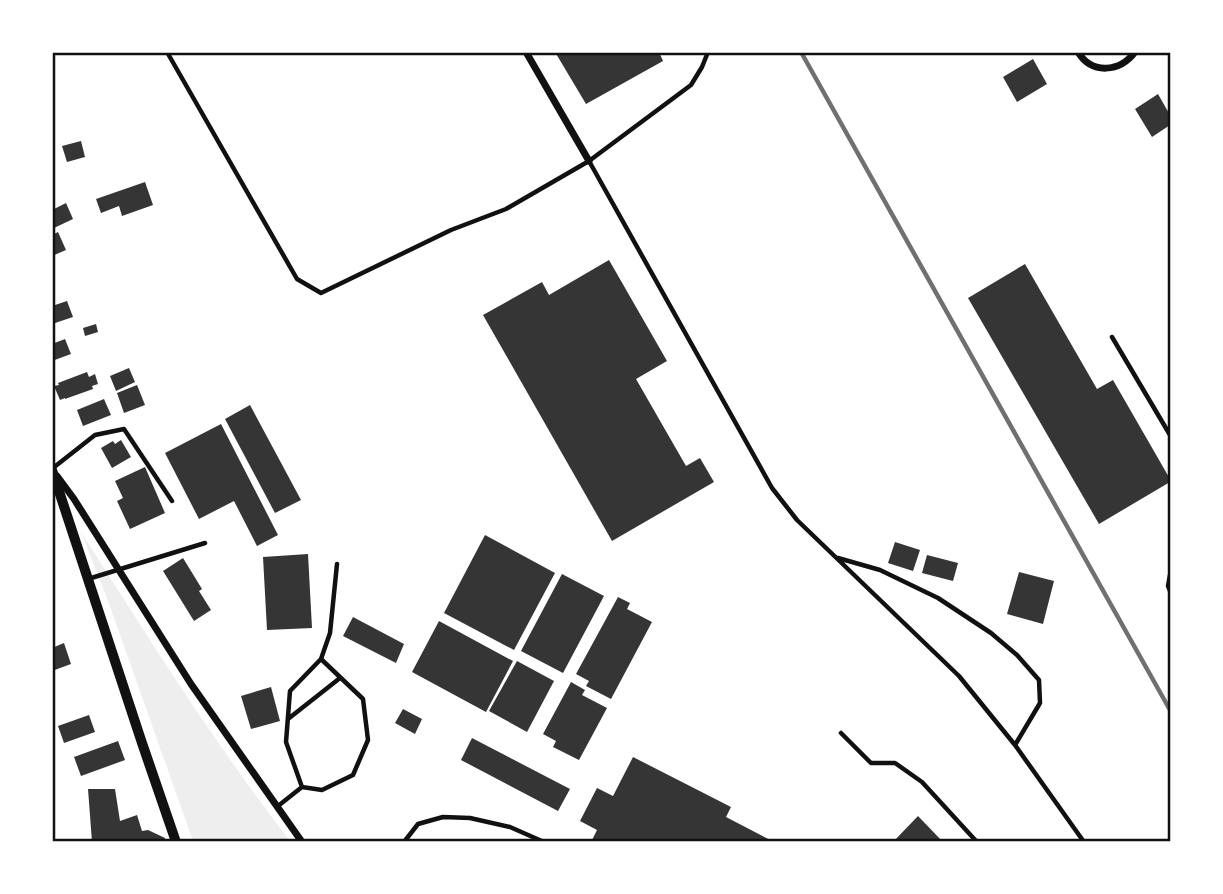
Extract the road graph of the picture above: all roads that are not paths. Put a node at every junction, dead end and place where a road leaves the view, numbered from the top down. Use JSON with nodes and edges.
{"nodes":[{"id":1,"x":167,"y":52,"type":"edge"},
{"id":2,"x":526,"y":52,"type":"edge"},
{"id":3,"x":708,"y":52,"type":"edge"},
{"id":4,"x":1079,"y":52,"type":"edge"},
{"id":5,"x":1135,"y":52,"type":"edge"},
{"id":6,"x":589,"y":161,"type":"junction"},
{"id":7,"x":1112,"y":337,"type":"dead end"},
{"id":8,"x":1171,"y":435,"type":"edge"},
{"id":9,"x":52,"y":470,"type":"edge"},
{"id":10,"x":172,"y":501,"type":"dead end"},
{"id":11,"x":205,"y":543,"type":"dead end"},
{"id":12,"x":835,"y":557,"type":"junction"},
{"id":13,"x":337,"y":564,"type":"dead end"},
{"id":14,"x":119,"y":570,"type":"junction"},
{"id":15,"x":1171,"y":575,"type":"edge"},
{"id":16,"x":88,"y":579,"type":"junction"},
{"id":17,"x":1171,"y":591,"type":"edge"},
{"id":18,"x":321,"y":659,"type":"junction"},
{"id":19,"x":340,"y":678,"type":"junction"},
{"id":20,"x":287,"y":719,"type":"junction"},
{"id":21,"x":841,"y":733,"type":"dead end"},
{"id":22,"x":1015,"y":745,"type":"junction"},
{"id":23,"x":302,"y":788,"type":"junction"},
{"id":24,"x":277,"y":807,"type":"junction"},
{"id":25,"x":176,"y":842,"type":"edge"},
{"id":26,"x":302,"y":842,"type":"edge"},
{"id":27,"x":404,"y":842,"type":"edge"},
{"id":28,"x":544,"y":842,"type":"edge"},
{"id":29,"x":977,"y":842,"type":"edge"},
{"id":30,"x":1084,"y":842,"type":"edge"}],
"edges":[{"from":1,"to":6,"type":"lane"},
{"from":2,"to":6,"type":"street"},
{"from":3,"to":6,"type":"lane"},
{"from":4,"to":5,"type":"street"},
{"from":6,"to":12,"type":"lane"},
{"from":7,"to":8,"type":"lane"},
{"from":9,"to":10,"type":"lane"},
{"from":9,"to":14,"type":"street"},
{"from":9,"to":16,"type":"street"},
{"from":11,"to":14,"type":"lane"},
{"from":12,"to":22,"type":"lane"},
{"from":12,"to":22,"type":"lane"},
{"from":13,"to":18,"type":"lane"},
{"from":14,"to":16,"type":"lane"},
{"from":14,"to":24,"type":"street"},
{"from":15,"to":17,"type":"lane"},
{"from":16,"to":25,"type":"street"},
{"from":18,"to":19,"type":"lane"},
{"from":18,"to":20,"type":"lane"},
{"from":19,"to":20,"type":"lane"},
{"from":19,"to":23,"type":"lane"},
{"from":20,"to":23,"type":"lane"},
{"from":21,"to":29,"type":"lane"},
{"from":22,"to":30,"type":"lane"},
{"from":23,"to":24,"type":"lane"},
{"from":24,"to":26,"type":"street"},
{"from":27,"to":28,"type":"lane"}]}
